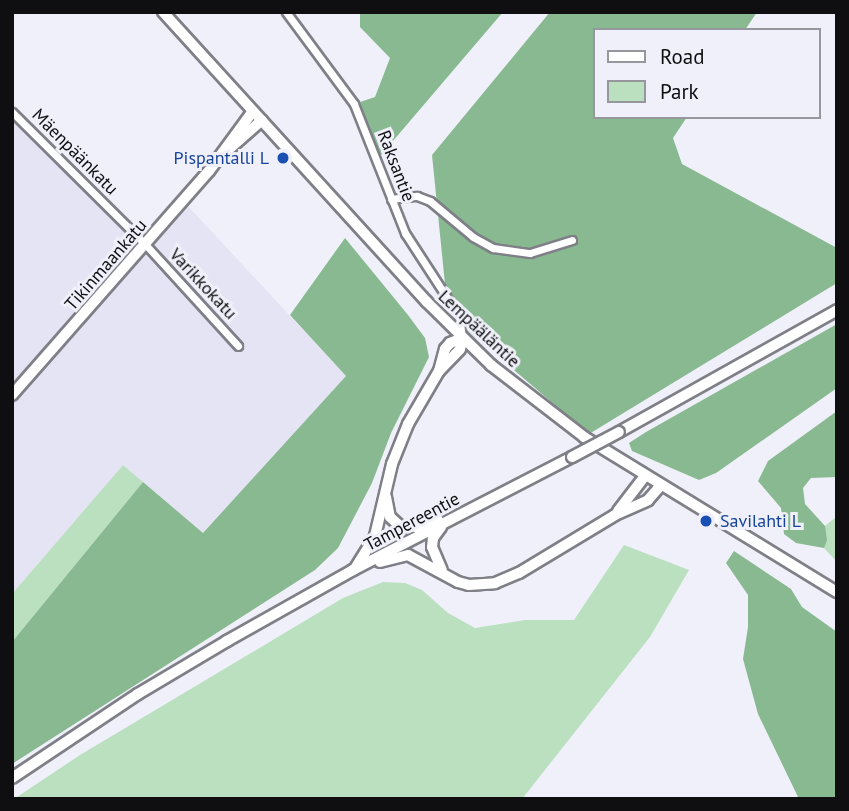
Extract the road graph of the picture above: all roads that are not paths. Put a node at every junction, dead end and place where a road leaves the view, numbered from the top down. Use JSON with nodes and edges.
{"nodes":[{"id":1,"x":163,"y":12,"type":"edge"},
{"id":2,"x":286,"y":12,"type":"edge"},
{"id":3,"x":253,"y":111,"type":"junction"},
{"id":4,"x":12,"y":112,"type":"edge"},
{"id":5,"x":262,"y":120,"type":"junction"},
{"id":6,"x":222,"y":155,"type":"junction"},
{"id":7,"x":391,"y":199,"type":"junction"},
{"id":8,"x":572,"y":240,"type":"dead end"},
{"id":9,"x":145,"y":244,"type":"junction"},
{"id":10,"x":837,"y":310,"type":"edge"},
{"id":11,"x":463,"y":338,"type":"junction"},
{"id":12,"x":238,"y":346,"type":"dead end"},
{"id":13,"x":12,"y":395,"type":"edge"},
{"id":14,"x":645,"y":475,"type":"junction"},
{"id":15,"x":387,"y":479,"type":"junction"},
{"id":16,"x":661,"y":485,"type":"junction"},
{"id":17,"x":485,"y":501,"type":"junction"},
{"id":18,"x":615,"y":515,"type":"junction"},
{"id":19,"x":449,"y":519,"type":"junction"},
{"id":20,"x":353,"y":570,"type":"junction"},
{"id":21,"x":447,"y":576,"type":"junction"},
{"id":22,"x":338,"y":578,"type":"junction"},
{"id":23,"x":837,"y":592,"type":"edge"},
{"id":24,"x":12,"y":778,"type":"edge"}],
"edges":[{"from":1,"to":3,"type":"main road","name":"Lempääläntie"},
{"from":2,"to":7,"type":"street","name":"Raksantie"},
{"from":3,"to":5,"type":"main road","name":"Lempääläntie"},
{"from":3,"to":6,"type":"main road","name":"Tikinmaankatu"},
{"from":4,"to":9,"type":"street","name":"Mäenpäänkatu"},
{"from":5,"to":6,"type":"main road","name":"Tikinmaankatu"},
{"from":5,"to":11,"type":"main road","name":"Lempääläntie"},
{"from":6,"to":9,"type":"main road","name":"Tikinmaankatu"},
{"from":7,"to":8,"type":"street"},
{"from":7,"to":11,"type":"street","name":"Raksantie"},
{"from":9,"to":12,"type":"street","name":"Varikkokatu"},
{"from":9,"to":13,"type":"main road","name":"Tikinmaankatu"},
{"from":10,"to":17,"type":"main road","name":"Tampereentie","bridge":true},
{"from":11,"to":14,"type":"main road","name":"Lempääläntie"},
{"from":11,"to":15,"type":"main road"},
{"from":14,"to":16,"type":"main road","name":"Lempääläntie"},
{"from":14,"to":18,"type":"main road"},
{"from":15,"to":17,"type":"main road"},
{"from":15,"to":20,"type":"main road"},
{"from":16,"to":18,"type":"main road"},
{"from":16,"to":23,"type":"main road","name":"Lempääläntie"},
{"from":17,"to":19,"type":"main road","name":"Tampereentie"},
{"from":18,"to":21,"type":"main road"},
{"from":19,"to":20,"type":"main road","name":"Tampereentie"},
{"from":19,"to":21,"type":"main road"},
{"from":20,"to":22,"type":"main road","name":"Tampereentie"},
{"from":21,"to":22,"type":"main road"},
{"from":22,"to":24,"type":"main road","name":"Tampereentie"}]}
